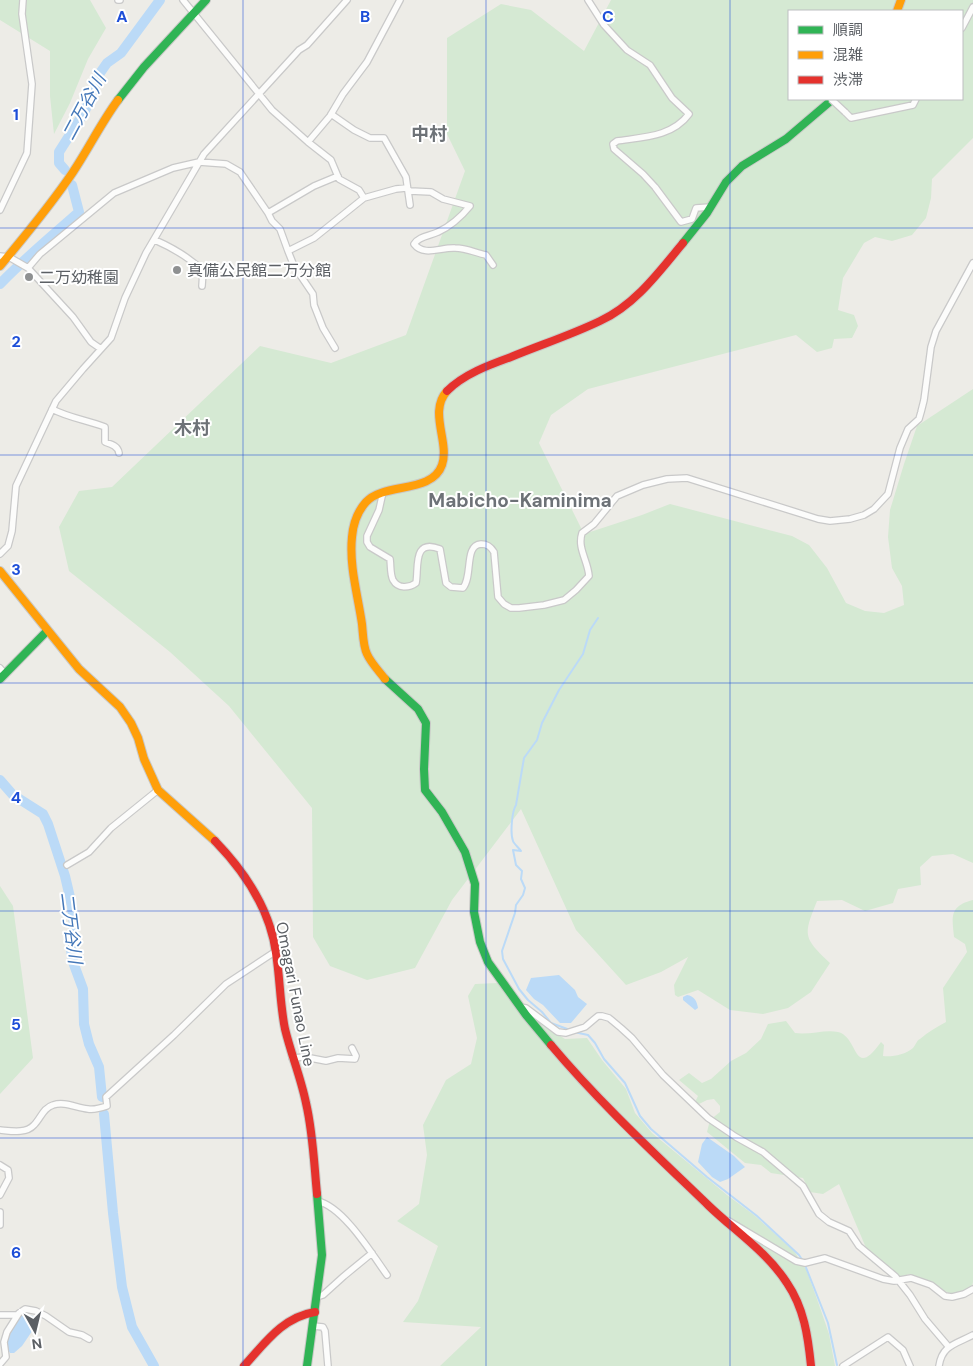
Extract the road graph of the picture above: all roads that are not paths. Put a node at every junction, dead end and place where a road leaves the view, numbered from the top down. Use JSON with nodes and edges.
{"nodes":[{"id":1,"x":24,"y":0,"type":"edge"},
{"id":2,"x":183,"y":0,"type":"edge"},
{"id":3,"x":206,"y":0,"type":"edge"},
{"id":4,"x":347,"y":0,"type":"edge"},
{"id":5,"x":400,"y":0,"type":"edge"},
{"id":6,"x":588,"y":0,"type":"edge"},
{"id":7,"x":973,"y":7,"type":"edge"},
{"id":8,"x":194,"y":14,"type":"junction"},
{"id":9,"x":963,"y":26,"type":"edge"},
{"id":10,"x":258,"y":95,"type":"junction"},
{"id":11,"x":831,"y":100,"type":"edge"},
{"id":12,"x":833,"y":100,"type":"edge"},
{"id":13,"x":916,"y":100,"type":"edge"},
{"id":14,"x":331,"y":114,"type":"junction"},
{"id":15,"x":308,"y":142,"type":"junction"},
{"id":16,"x":199,"y":162,"type":"junction"},
{"id":17,"x":338,"y":176,"type":"junction"},
{"id":18,"x":408,"y":189,"type":"junction"},
{"id":19,"x":364,"y":198,"type":"junction"},
{"id":20,"x":410,"y":205,"type":"dead end"},
{"id":21,"x":710,"y":207,"type":"junction"},
{"id":22,"x":0,"y":210,"type":"edge"},
{"id":23,"x":268,"y":213,"type":"junction"},
{"id":24,"x":155,"y":240,"type":"junction"},
{"id":25,"x":0,"y":248,"type":"edge"},
{"id":26,"x":288,"y":251,"type":"junction"},
{"id":27,"x":3,"y":256,"type":"edge"},
{"id":28,"x":973,"y":264,"type":"edge"},
{"id":29,"x":493,"y":265,"type":"dead end"},
{"id":30,"x":0,"y":266,"type":"edge"},
{"id":31,"x":28,"y":268,"type":"junction"},
{"id":32,"x":202,"y":286,"type":"dead end"},
{"id":33,"x":335,"y":348,"type":"dead end"},
{"id":34,"x":101,"y":349,"type":"junction"},
{"id":35,"x":52,"y":409,"type":"junction"},
{"id":36,"x":119,"y":453,"type":"dead end"},
{"id":37,"x":382,"y":492,"type":"junction"},
{"id":38,"x":0,"y":554,"type":"edge"},
{"id":39,"x":0,"y":571,"type":"edge"},
{"id":40,"x":47,"y":632,"type":"junction"},
{"id":41,"x":2,"y":674,"type":"edge"},
{"id":42,"x":158,"y":790,"type":"junction"},
{"id":43,"x":68,"y":865,"type":"dead end"},
{"id":44,"x":276,"y":951,"type":"junction"},
{"id":45,"x":520,"y":1007,"type":"junction"},
{"id":46,"x":352,"y":1048,"type":"dead end"},
{"id":47,"x":292,"y":1058,"type":"junction"},
{"id":48,"x":0,"y":1130,"type":"edge"},
{"id":49,"x":0,"y":1165,"type":"edge"},
{"id":50,"x":0,"y":1195,"type":"edge"},
{"id":51,"x":317,"y":1201,"type":"junction"},
{"id":52,"x":0,"y":1212,"type":"edge"},
{"id":53,"x":720,"y":1215,"type":"junction"},
{"id":54,"x":0,"y":1225,"type":"edge"},
{"id":55,"x":372,"y":1253,"type":"junction"},
{"id":56,"x":387,"y":1275,"type":"dead end"},
{"id":57,"x":898,"y":1280,"type":"junction"},
{"id":58,"x":973,"y":1289,"type":"edge"},
{"id":59,"x":317,"y":1297,"type":"junction"},
{"id":60,"x":315,"y":1312,"type":"junction"},
{"id":61,"x":0,"y":1315,"type":"edge"},
{"id":62,"x":17,"y":1315,"type":"junction"},
{"id":63,"x":313,"y":1326,"type":"junction"},
{"id":64,"x":973,"y":1335,"type":"edge"},
{"id":65,"x":89,"y":1340,"type":"dead end"},
{"id":66,"x":948,"y":1346,"type":"junction"},
{"id":67,"x":0,"y":1364,"type":"edge"},
{"id":68,"x":244,"y":1366,"type":"edge"},
{"id":69,"x":307,"y":1366,"type":"edge"},
{"id":70,"x":328,"y":1366,"type":"edge"},
{"id":71,"x":811,"y":1366,"type":"edge"},
{"id":72,"x":843,"y":1366,"type":"edge"},
{"id":73,"x":910,"y":1366,"type":"edge"},
{"id":74,"x":939,"y":1366,"type":"edge"}],
"edges":[{"from":1,"to":22,"type":"street"},
{"from":2,"to":8,"type":"street"},
{"from":3,"to":8,"type":"street"},
{"from":4,"to":10,"type":"street"},
{"from":5,"to":14,"type":"street"},
{"from":6,"to":21,"type":"street"},
{"from":7,"to":9,"type":"street"},
{"from":8,"to":10,"type":"street"},
{"from":8,"to":27,"type":"street"},
{"from":10,"to":15,"type":"street"},
{"from":10,"to":16,"type":"street"},
{"from":11,"to":21,"type":"street"},
{"from":12,"to":13,"type":"street","bridge":true},
{"from":14,"to":15,"type":"street"},
{"from":14,"to":18,"type":"street"},
{"from":15,"to":17,"type":"street"},
{"from":16,"to":23,"type":"street"},
{"from":16,"to":24,"type":"street"},
{"from":16,"to":31,"type":"street"},
{"from":17,"to":19,"type":"street"},
{"from":17,"to":23,"type":"street"},
{"from":18,"to":19,"type":"street"},
{"from":18,"to":20,"type":"street"},
{"from":18,"to":29,"type":"street"},
{"from":19,"to":26,"type":"street"},
{"from":21,"to":37,"type":"street"},
{"from":23,"to":26,"type":"street"},
{"from":24,"to":32,"type":"street"},
{"from":24,"to":34,"type":"street"},
{"from":25,"to":27,"type":"street"},
{"from":26,"to":33,"type":"street"},
{"from":27,"to":30,"type":"street"},
{"from":27,"to":31,"type":"street"},
{"from":28,"to":37,"type":"street"},
{"from":31,"to":34,"type":"street"},
{"from":34,"to":35,"type":"street"},
{"from":35,"to":36,"type":"street"},
{"from":35,"to":38,"type":"street"},
{"from":37,"to":45,"type":"street"},
{"from":39,"to":40,"type":"street","name":"Omagari Funao Line"},
{"from":40,"to":41,"type":"street"},
{"from":40,"to":42,"type":"street","name":"Omagari Funao Line"},
{"from":42,"to":43,"type":"street"},
{"from":42,"to":44,"type":"street","name":"Omagari Funao Line"},
{"from":44,"to":47,"type":"street","name":"Omagari Funao Line"},
{"from":44,"to":48,"type":"street"},
{"from":45,"to":53,"type":"street"},
{"from":45,"to":57,"type":"street"},
{"from":46,"to":47,"type":"street"},
{"from":47,"to":51,"type":"street","name":"Omagari Funao Line"},
{"from":49,"to":50,"type":"street"},
{"from":51,"to":55,"type":"street"},
{"from":51,"to":59,"type":"street","name":"Omagari Funao Line"},
{"from":52,"to":54,"type":"street"},
{"from":53,"to":57,"type":"street"},
{"from":53,"to":71,"type":"street"},
{"from":55,"to":56,"type":"street"},
{"from":55,"to":59,"type":"street"},
{"from":57,"to":58,"type":"street"},
{"from":57,"to":66,"type":"street"},
{"from":59,"to":60,"type":"street","name":"Omagari Funao Line"},
{"from":60,"to":63,"type":"street","name":"Omagari Funao Line"},
{"from":60,"to":68,"type":"street"},
{"from":61,"to":62,"type":"street"},
{"from":62,"to":65,"type":"street"},
{"from":62,"to":67,"type":"street"},
{"from":63,"to":69,"type":"street","name":"Omagari Funao Line"},
{"from":63,"to":70,"type":"street"},
{"from":64,"to":66,"type":"street"},
{"from":66,"to":74,"type":"street"},
{"from":72,"to":73,"type":"street"}]}
